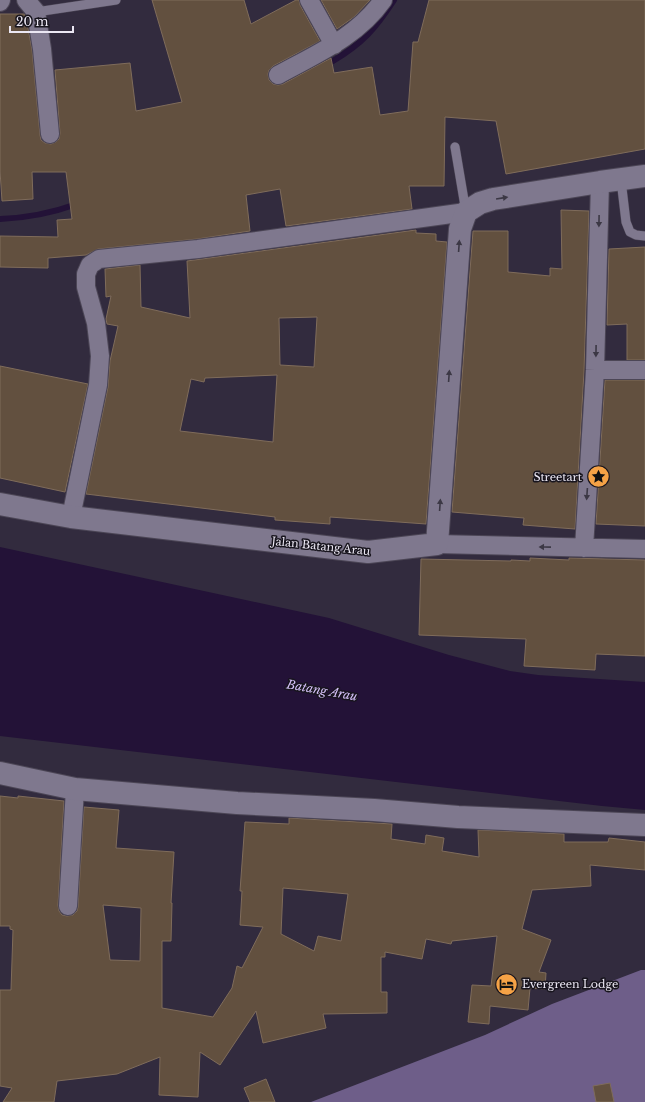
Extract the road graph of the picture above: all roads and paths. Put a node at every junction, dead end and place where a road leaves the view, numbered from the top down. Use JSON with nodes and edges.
{"nodes":[{"id":1,"x":116,"y":0,"type":"edge"},
{"id":2,"x":309,"y":0,"type":"edge"},
{"id":3,"x":383,"y":0,"type":"edge"},
{"id":4,"x":31,"y":6,"type":"edge"},
{"id":5,"x":334,"y":45,"type":"junction"},
{"id":6,"x":278,"y":75,"type":"dead end"},
{"id":7,"x":50,"y":134,"type":"dead end"},
{"id":8,"x":455,"y":147,"type":"dead end"},
{"id":9,"x":645,"y":176,"type":"edge"},
{"id":10,"x":610,"y":181,"type":"junction"},
{"id":11,"x":466,"y":212,"type":"junction"},
{"id":12,"x":645,"y":236,"type":"edge"},
{"id":13,"x":595,"y":370,"type":"junction"},
{"id":14,"x":645,"y":370,"type":"edge"},
{"id":15,"x":0,"y":504,"type":"edge"},
{"id":16,"x":71,"y":517,"type":"junction"},
{"id":17,"x":437,"y":544,"type":"junction"},
{"id":18,"x":584,"y":548,"type":"junction"},
{"id":19,"x":645,"y":549,"type":"edge"},
{"id":20,"x":0,"y":773,"type":"edge"},
{"id":21,"x":75,"y":789,"type":"junction"},
{"id":22,"x":645,"y":825,"type":"edge"},
{"id":23,"x":68,"y":906,"type":"dead end"}],
"edges":[{"from":1,"to":4,"type":"lane"},
{"from":2,"to":5,"type":"street"},
{"from":3,"to":5,"type":"street"},
{"from":4,"to":7,"type":"street"},
{"from":5,"to":6,"type":"street"},
{"from":8,"to":11,"type":"lane"},
{"from":9,"to":10,"type":"main road"},
{"from":11,"to":10,"type":"main road","one_way":true},
{"from":10,"to":12,"type":"lane"},
{"from":10,"to":13,"type":"street","one_way":true},
{"from":11,"to":16,"type":"street"},
{"from":17,"to":11,"type":"main road","one_way":true},
{"from":13,"to":14,"type":"street"},
{"from":13,"to":18,"type":"street","one_way":true},
{"from":15,"to":16,"type":"main road","name":"Jalan Batang Arau"},
{"from":16,"to":17,"type":"main road","name":"Jalan Batang Arau"},
{"from":18,"to":17,"type":"street","name":"Jalan Batang Arau","one_way":true},
{"from":18,"to":19,"type":"street","name":"Jalan Batang Arau"},
{"from":20,"to":21,"type":"main road"},
{"from":21,"to":22,"type":"main road"},
{"from":21,"to":23,"type":"street"}]}
